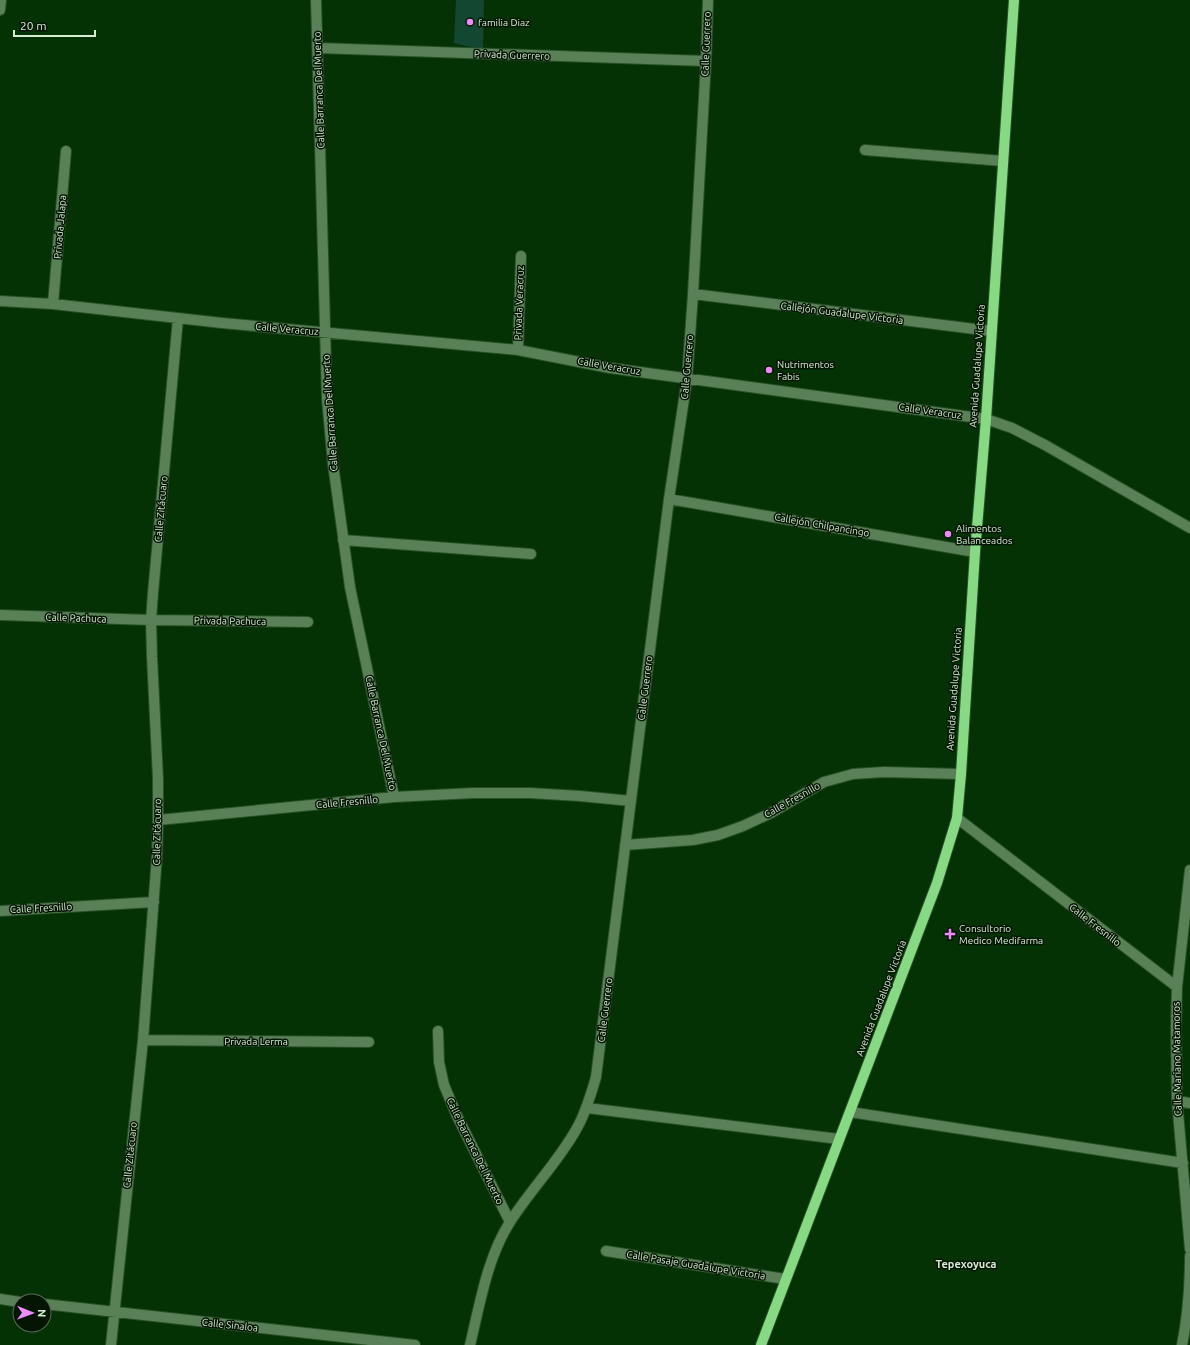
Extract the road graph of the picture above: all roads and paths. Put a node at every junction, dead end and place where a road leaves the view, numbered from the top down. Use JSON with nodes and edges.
{"nodes":[{"id":1,"x":1,"y":0,"type":"edge"},
{"id":2,"x":316,"y":0,"type":"edge"},
{"id":3,"x":708,"y":0,"type":"edge"},
{"id":4,"x":1014,"y":0,"type":"edge"},
{"id":5,"x":0,"y":10,"type":"edge"},
{"id":6,"x":318,"y":48,"type":"junction"},
{"id":7,"x":706,"y":61,"type":"junction"},
{"id":8,"x":865,"y":150,"type":"dead end"},
{"id":9,"x":66,"y":151,"type":"dead end"},
{"id":10,"x":1003,"y":161,"type":"junction"},
{"id":11,"x":521,"y":256,"type":"dead end"},
{"id":12,"x":693,"y":294,"type":"junction"},
{"id":13,"x":0,"y":301,"type":"edge"},
{"id":14,"x":53,"y":304,"type":"junction"},
{"id":15,"x":178,"y":318,"type":"junction"},
{"id":16,"x":991,"y":331,"type":"junction"},
{"id":17,"x":325,"y":332,"type":"junction"},
{"id":18,"x":518,"y":350,"type":"junction"},
{"id":19,"x":687,"y":379,"type":"junction"},
{"id":20,"x":986,"y":419,"type":"junction"},
{"id":21,"x":669,"y":499,"type":"junction"},
{"id":22,"x":1190,"y":528,"type":"edge"},
{"id":23,"x":343,"y":540,"type":"junction"},
{"id":24,"x":975,"y":552,"type":"junction"},
{"id":25,"x":531,"y":554,"type":"dead end"},
{"id":26,"x":0,"y":615,"type":"edge"},
{"id":27,"x":152,"y":620,"type":"junction"},
{"id":28,"x":308,"y":622,"type":"dead end"},
{"id":29,"x":961,"y":774,"type":"junction"},
{"id":30,"x":394,"y":797,"type":"junction"},
{"id":31,"x":631,"y":801,"type":"junction"},
{"id":32,"x":957,"y":818,"type":"junction"},
{"id":33,"x":158,"y":820,"type":"junction"},
{"id":34,"x":626,"y":845,"type":"junction"},
{"id":35,"x":1190,"y":870,"type":"edge"},
{"id":36,"x":154,"y":902,"type":"junction"},
{"id":37,"x":0,"y":911,"type":"edge"},
{"id":38,"x":1187,"y":933,"type":"edge"},
{"id":39,"x":1177,"y":987,"type":"junction"},
{"id":40,"x":438,"y":1031,"type":"dead end"},
{"id":41,"x":143,"y":1040,"type":"junction"},
{"id":42,"x":369,"y":1042,"type":"dead end"},
{"id":43,"x":1177,"y":1101,"type":"junction"},
{"id":44,"x":1190,"y":1103,"type":"edge"},
{"id":45,"x":587,"y":1108,"type":"junction"},
{"id":46,"x":850,"y":1112,"type":"junction"},
{"id":47,"x":839,"y":1139,"type":"junction"},
{"id":48,"x":1183,"y":1163,"type":"junction"},
{"id":49,"x":510,"y":1222,"type":"junction"},
{"id":50,"x":1190,"y":1248,"type":"edge"},
{"id":51,"x":606,"y":1251,"type":"dead end"},
{"id":52,"x":1190,"y":1256,"type":"edge"},
{"id":53,"x":785,"y":1279,"type":"junction"},
{"id":54,"x":0,"y":1299,"type":"edge"},
{"id":55,"x":12,"y":1301,"type":"edge"},
{"id":56,"x":52,"y":1305,"type":"edge"},
{"id":57,"x":114,"y":1312,"type":"junction"},
{"id":58,"x":111,"y":1345,"type":"edge"},
{"id":59,"x":415,"y":1345,"type":"edge"},
{"id":60,"x":470,"y":1345,"type":"edge"},
{"id":61,"x":761,"y":1345,"type":"edge"},
{"id":62,"x":1182,"y":1345,"type":"edge"}],
"edges":[{"from":1,"to":5,"type":"street"},
{"from":2,"to":6,"type":"street","name":"Calle Barranca Del Muerto"},
{"from":3,"to":7,"type":"street","name":"Calle Guerrero"},
{"from":4,"to":10,"type":"main road","name":"Avenida Guadalupe Victoria"},
{"from":6,"to":7,"type":"street","name":"Privada Guerrero"},
{"from":6,"to":17,"type":"street","name":"Calle Barranca Del Muerto"},
{"from":7,"to":12,"type":"street","name":"Calle Guerrero"},
{"from":8,"to":10,"type":"street"},
{"from":9,"to":14,"type":"street","name":"Privada Jalapa"},
{"from":10,"to":16,"type":"main road","name":"Avenida Guadalupe Victoria"},
{"from":11,"to":18,"type":"street","name":"Privada Veracruz"},
{"from":12,"to":16,"type":"street","name":"Callejón Guadalupe Victoria"},
{"from":12,"to":19,"type":"street","name":"Calle Guerrero"},
{"from":13,"to":14,"type":"street","name":"Calle Veracruz"},
{"from":14,"to":15,"type":"street","name":"Calle Veracruz"},
{"from":15,"to":17,"type":"street","name":"Calle Veracruz"},
{"from":15,"to":27,"type":"street","name":"Calle Zitácuaro"},
{"from":16,"to":20,"type":"main road","name":"Avenida Guadalupe Victoria"},
{"from":17,"to":18,"type":"street","name":"Calle Veracruz"},
{"from":17,"to":23,"type":"street","name":"Calle Barranca Del Muerto"},
{"from":18,"to":19,"type":"street","name":"Calle Veracruz"},
{"from":19,"to":20,"type":"street","name":"Calle Veracruz"},
{"from":19,"to":21,"type":"street","name":"Calle Guerrero"},
{"from":20,"to":22,"type":"street","name":"Calle Veracruz"},
{"from":20,"to":24,"type":"main road","name":"Avenida Guadalupe Victoria"},
{"from":21,"to":24,"type":"street","name":"Callejón Chilpancingo"},
{"from":21,"to":31,"type":"street","name":"Calle Guerrero"},
{"from":23,"to":25,"type":"street"},
{"from":23,"to":30,"type":"street","name":"Calle Barranca Del Muerto"},
{"from":24,"to":29,"type":"main road","name":"Avenida Guadalupe Victoria"},
{"from":26,"to":27,"type":"street","name":"Calle Pachuca"},
{"from":27,"to":28,"type":"street","name":"Privada Pachuca"},
{"from":27,"to":33,"type":"street","name":"Calle Zitácuaro"},
{"from":29,"to":32,"type":"main road","name":"Avenida Guadalupe Victoria"},
{"from":29,"to":34,"type":"street","name":"Calle Fresnillo"},
{"from":30,"to":31,"type":"street","name":"Calle Fresnillo"},
{"from":30,"to":33,"type":"street","name":"Calle Fresnillo"},
{"from":31,"to":34,"type":"street","name":"Calle Guerrero"},
{"from":32,"to":39,"type":"street","name":"Calle Fresnillo"},
{"from":32,"to":46,"type":"main road","name":"Avenida Guadalupe Victoria"},
{"from":33,"to":36,"type":"street","name":"Calle Zitácuaro"},
{"from":34,"to":45,"type":"street","name":"Calle Guerrero"},
{"from":35,"to":38,"type":"street","name":"Calle Mariano Matamoros"},
{"from":36,"to":37,"type":"street","name":"Calle Fresnillo"},
{"from":36,"to":41,"type":"street","name":"Calle Zitácuaro"},
{"from":38,"to":39,"type":"street","name":"Calle Mariano Matamoros"},
{"from":39,"to":43,"type":"street","name":"Calle Mariano Matamoros"},
{"from":40,"to":49,"type":"street","name":"Calle Barranca Del Muerto"},
{"from":41,"to":42,"type":"street","name":"Privada Lerma"},
{"from":41,"to":57,"type":"street","name":"Calle Zitácuaro"},
{"from":43,"to":44,"type":"street"},
{"from":43,"to":48,"type":"street","name":"Calle Mariano Matamoros"},
{"from":45,"to":47,"type":"street"},
{"from":45,"to":49,"type":"street","name":"Calle Guerrero"},
{"from":46,"to":47,"type":"main road","name":"Avenida Guadalupe Victoria"},
{"from":46,"to":48,"type":"street"},
{"from":47,"to":53,"type":"main road","name":"Avenida Guadalupe Victoria"},
{"from":48,"to":50,"type":"street","name":"Calle Mariano Matamoros"},
{"from":49,"to":60,"type":"street","name":"Calle Guerrero"},
{"from":51,"to":53,"type":"street","name":"Calle Pasaje Guadalupe Victoria"},
{"from":52,"to":62,"type":"street"},
{"from":53,"to":61,"type":"main road","name":"Avenida Guadalupe Victoria"},
{"from":54,"to":55,"type":"street"},
{"from":56,"to":57,"type":"street","name":"Calle Sinaloa"},
{"from":57,"to":58,"type":"street","name":"Calle Zitácuaro"},
{"from":57,"to":59,"type":"street","name":"Calle Sinaloa"}]}
